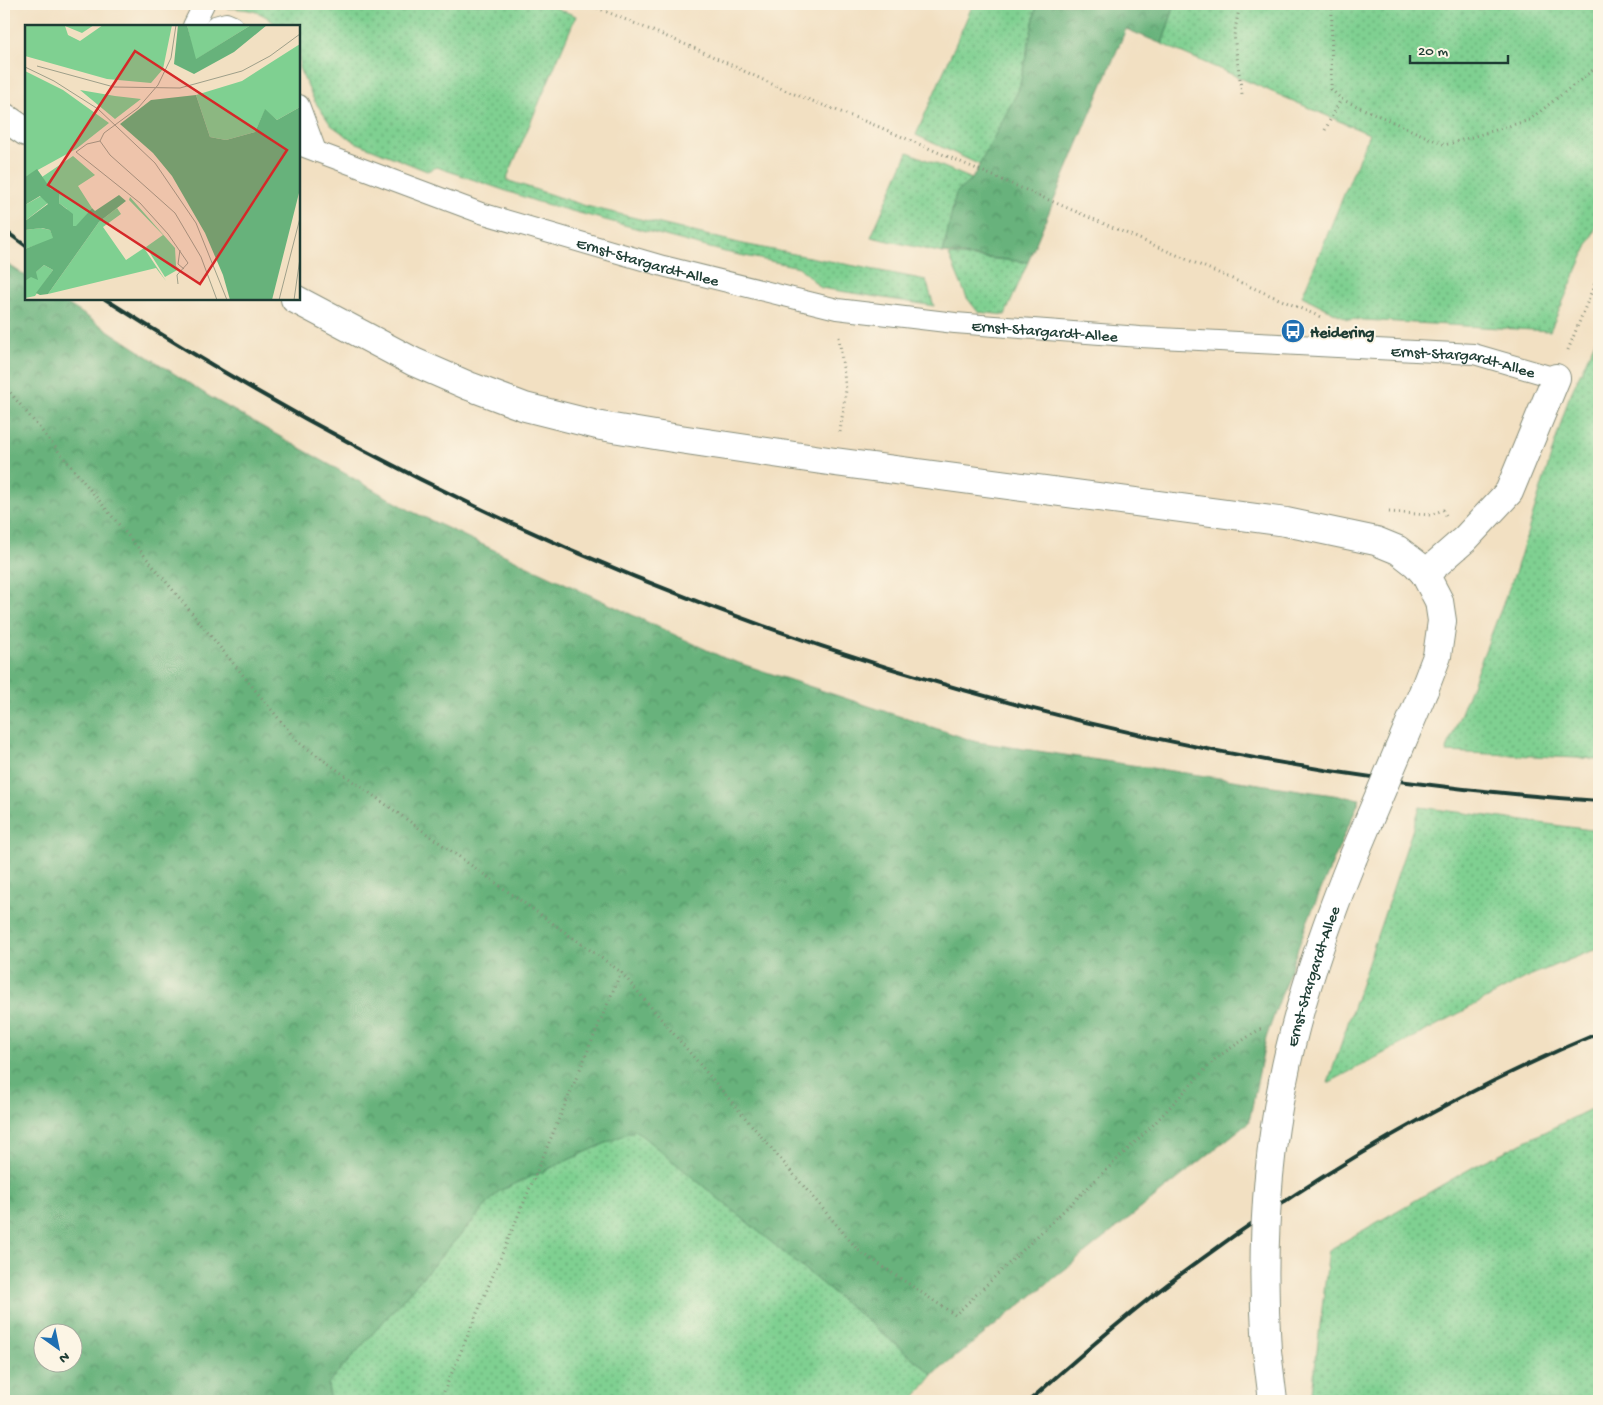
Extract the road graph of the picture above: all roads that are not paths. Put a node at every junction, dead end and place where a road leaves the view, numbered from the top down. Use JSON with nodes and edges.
{"nodes":[{"id":1,"x":204,"y":4,"type":"edge"},
{"id":2,"x":194,"y":25,"type":"edge"},
{"id":3,"x":219,"y":25,"type":"edge"},
{"id":4,"x":231,"y":25,"type":"edge"},
{"id":5,"x":300,"y":110,"type":"edge"},
{"id":6,"x":4,"y":117,"type":"edge"},
{"id":7,"x":25,"y":131,"type":"edge"},
{"id":8,"x":307,"y":148,"type":"edge"},
{"id":9,"x":297,"y":300,"type":"edge"},
{"id":10,"x":1556,"y":378,"type":"joint"},
{"id":11,"x":1425,"y":574,"type":"junction"},
{"id":12,"x":1273,"y":1401,"type":"edge"}],
"edges":[{"from":1,"to":2,"type":"lane"},
{"from":3,"to":4,"type":"lane"},
{"from":5,"to":8,"type":"lane","name":"Ernst-Stargardt-Allee"},
{"from":6,"to":7,"type":"street"},
{"from":8,"to":10,"type":"lane","name":"Ernst-Stargardt-Allee"},
{"from":9,"to":11,"type":"street","name":"Ernst-Stargardt-Allee"},
{"from":10,"to":11,"type":"street","name":"Ernst-Stargardt-Allee"},
{"from":11,"to":12,"type":"street","name":"Ernst-Stargardt-Allee","bridge":true}]}
